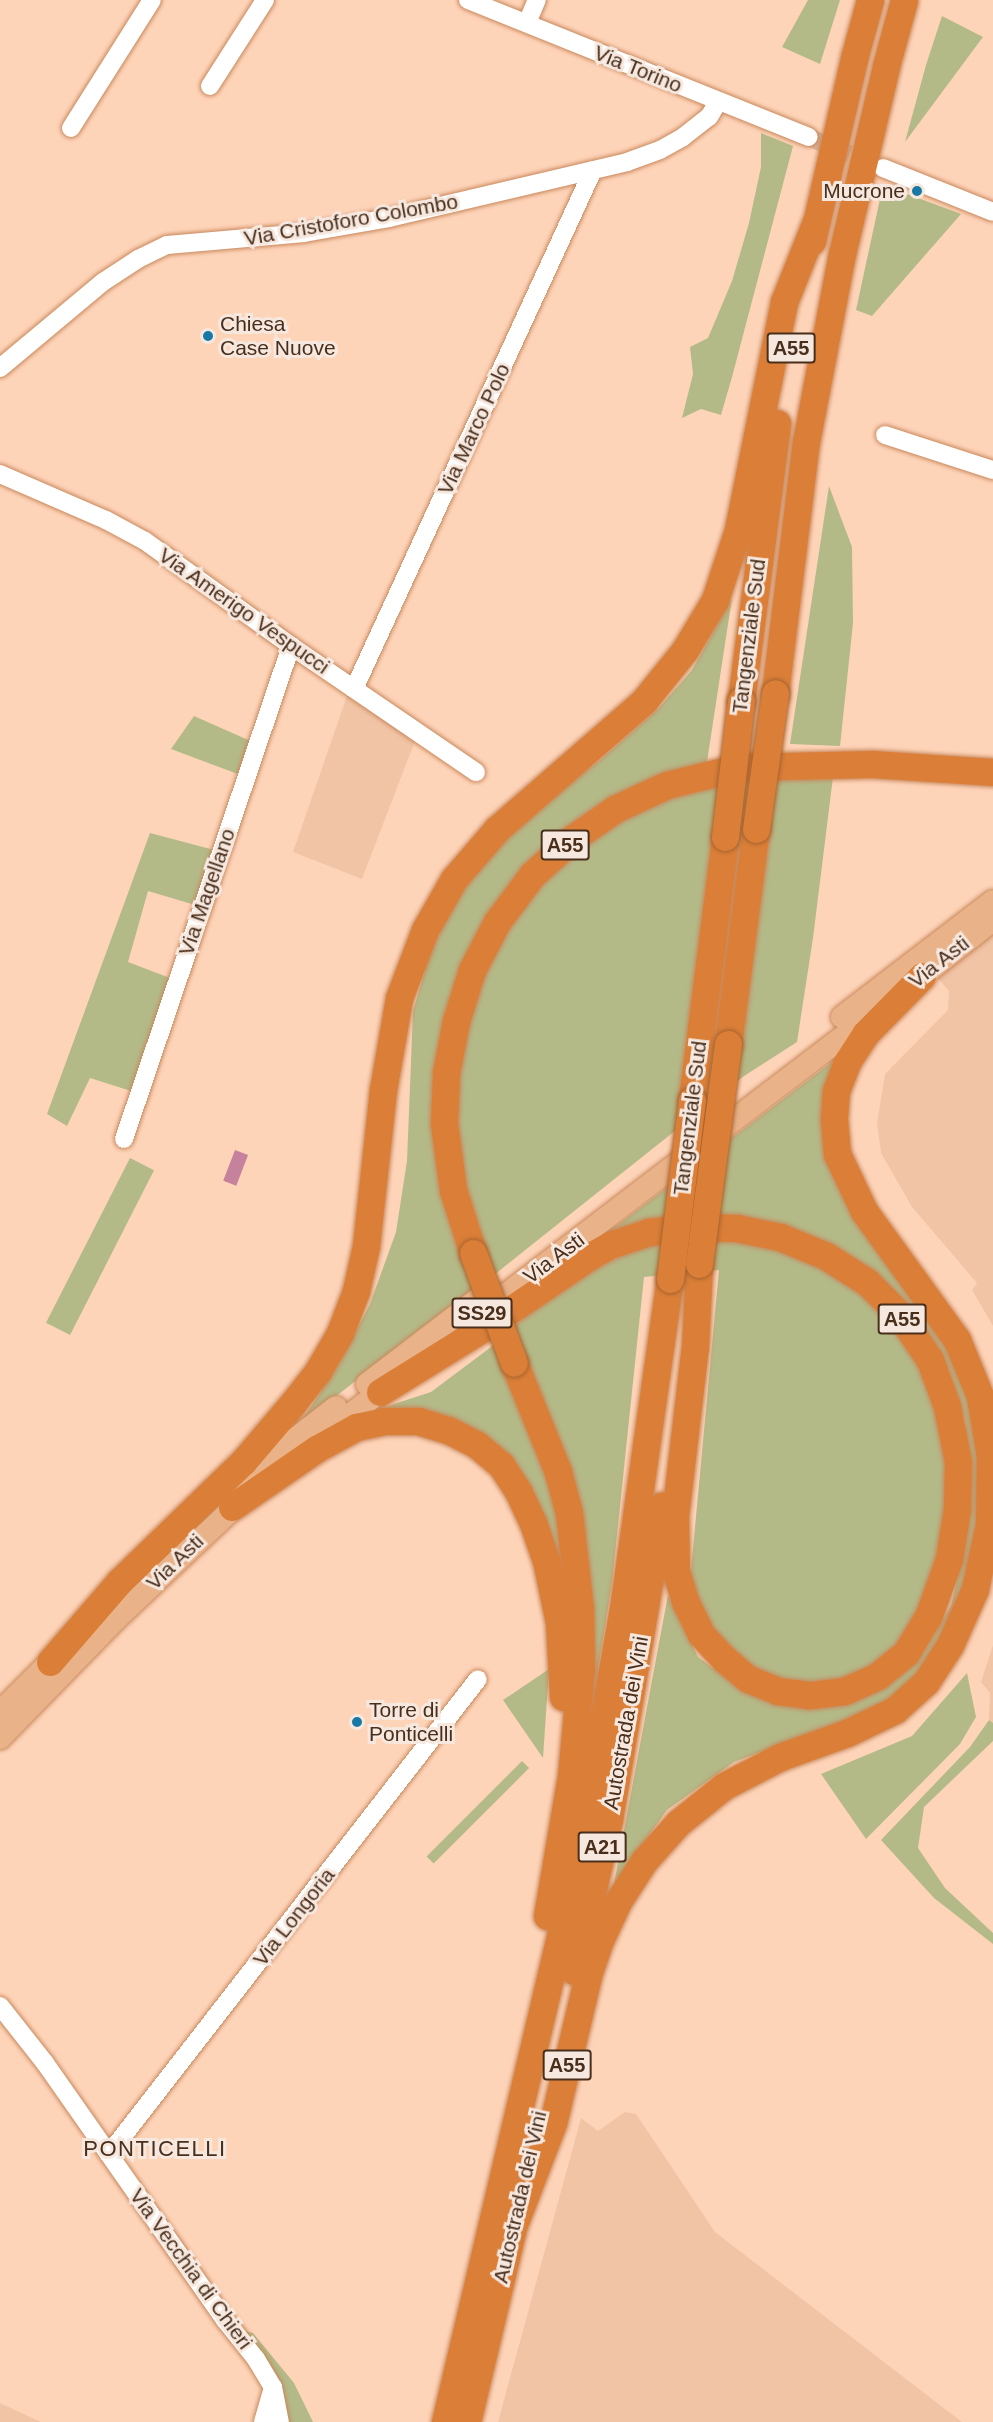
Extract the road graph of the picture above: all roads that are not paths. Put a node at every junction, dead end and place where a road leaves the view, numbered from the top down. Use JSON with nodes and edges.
{"nodes":[{"id":1,"x":152,"y":0,"type":"edge"},
{"id":2,"x":265,"y":0,"type":"edge"},
{"id":3,"x":468,"y":0,"type":"edge"},
{"id":4,"x":537,"y":0,"type":"edge"},
{"id":5,"x":870,"y":0,"type":"edge"},
{"id":6,"x":904,"y":0,"type":"edge"},
{"id":7,"x":527,"y":24,"type":"junction"},
{"id":8,"x":210,"y":86,"type":"dead end"},
{"id":9,"x":718,"y":102,"type":"junction"},
{"id":10,"x":71,"y":128,"type":"dead end"},
{"id":11,"x":808,"y":137,"type":"tunnel mouth"},
{"id":12,"x":883,"y":168,"type":"tunnel mouth"},
{"id":13,"x":593,"y":170,"type":"junction"},
{"id":14,"x":993,"y":212,"type":"edge"},
{"id":15,"x":815,"y":224,"type":"junction"},
{"id":16,"x":0,"y":368,"type":"edge"},
{"id":17,"x":885,"y":435,"type":"dead end"},
{"id":18,"x":993,"y":470,"type":"edge"},
{"id":19,"x":0,"y":474,"type":"edge"},
{"id":20,"x":291,"y":646,"type":"junction"},
{"id":21,"x":354,"y":689,"type":"junction"},
{"id":22,"x":476,"y":772,"type":"dead end"},
{"id":23,"x":993,"y":772,"type":"edge"},
{"id":24,"x":993,"y":901,"type":"edge"},
{"id":25,"x":993,"y":920,"type":"edge"},
{"id":26,"x":922,"y":976,"type":"junction"},
{"id":27,"x":124,"y":1139,"type":"dead end"},
{"id":28,"x":699,"y":1264,"type":"junction"},
{"id":29,"x":670,"y":1279,"type":"joint"},
{"id":30,"x":380,"y":1392,"type":"junction"},
{"id":31,"x":232,"y":1507,"type":"junction"},
{"id":32,"x":50,"y":1662,"type":"junction"},
{"id":33,"x":478,"y":1679,"type":"dead end"},
{"id":34,"x":0,"y":1712,"type":"edge"},
{"id":35,"x":0,"y":1738,"type":"edge"},
{"id":36,"x":544,"y":1932,"type":"junction"},
{"id":37,"x":0,"y":2006,"type":"edge"},
{"id":38,"x":109,"y":2154,"type":"junction"},
{"id":39,"x":508,"y":2158,"type":"junction"},
{"id":40,"x":513,"y":2227,"type":"junction"},
{"id":41,"x":273,"y":2387,"type":"junction"},
{"id":42,"x":263,"y":2422,"type":"edge"},
{"id":43,"x":280,"y":2422,"type":"edge"},
{"id":44,"x":445,"y":2422,"type":"edge"},
{"id":45,"x":467,"y":2422,"type":"edge"}],
"edges":[{"from":1,"to":10,"type":"street"},
{"from":2,"to":8,"type":"street"},
{"from":3,"to":7,"type":"street","name":"Via Torino"},
{"from":4,"to":7,"type":"street"},
{"from":5,"to":15,"type":"highway","name":"Tangenziale Sud","number":"A55"},
{"from":6,"to":28,"type":"highway","name":"Tangenziale Sud","number":"A55","bridge":true},
{"from":7,"to":9,"type":"street","name":"Via Torino"},
{"from":9,"to":11,"type":"street","name":"Via Torino"},
{"from":9,"to":13,"type":"street","name":"Via Cristoforo Colombo"},
{"from":12,"to":14,"type":"street"},
{"from":13,"to":16,"type":"street","name":"Via Cristoforo Colombo"},
{"from":13,"to":21,"type":"street","name":"Via Marco Polo"},
{"from":15,"to":29,"type":"highway","name":"Tangenziale Sud","number":"A55","bridge":true},
{"from":15,"to":32,"type":"highway"},
{"from":17,"to":18,"type":"street"},
{"from":19,"to":20,"type":"street","name":"Via Amerigo Vespucci"},
{"from":20,"to":21,"type":"street","name":"Via Amerigo Vespucci"},
{"from":20,"to":27,"type":"street","name":"Via Magellano"},
{"from":21,"to":22,"type":"street","name":"Via Amerigo Vespucci"},
{"from":23,"to":36,"type":"highway","number":"A55","bridge":true},
{"from":24,"to":32,"type":"main road","name":"Via Asti","number":"SS29"},
{"from":25,"to":26,"type":"main road","name":"Via Asti","number":"SS29"},
{"from":26,"to":30,"type":"main road","name":"Via Asti","number":"SS29"},
{"from":26,"to":40,"type":"highway","number":"A55"},
{"from":28,"to":30,"type":"highway","number":"A55"},
{"from":28,"to":40,"type":"highway","name":"Autostrada dei Vini","number":"A21"},
{"from":29,"to":39,"type":"highway","name":"Autostrada dei Vini"},
{"from":30,"to":31,"type":"main road","name":"Via Asti","number":"SS29"},
{"from":31,"to":35,"type":"main road","name":"Via Asti","number":"SS29"},
{"from":31,"to":36,"type":"highway","number":"A55"},
{"from":32,"to":34,"type":"main road","name":"Via Asti","number":"SS29"},
{"from":33,"to":38,"type":"street","name":"Via Longoria"},
{"from":36,"to":39,"type":"highway","number":"A55"},
{"from":37,"to":38,"type":"street","name":"Via Vecchia di Chieri"},
{"from":38,"to":41,"type":"street","name":"Via Vecchia di Chieri"},
{"from":39,"to":44,"type":"highway","name":"Autostrada dei Vini"},
{"from":40,"to":45,"type":"highway","name":"Autostrada dei Vini","number":"A21"},
{"from":41,"to":42,"type":"street"},
{"from":41,"to":43,"type":"street","name":"Via Vecchia di Chieri"}]}
